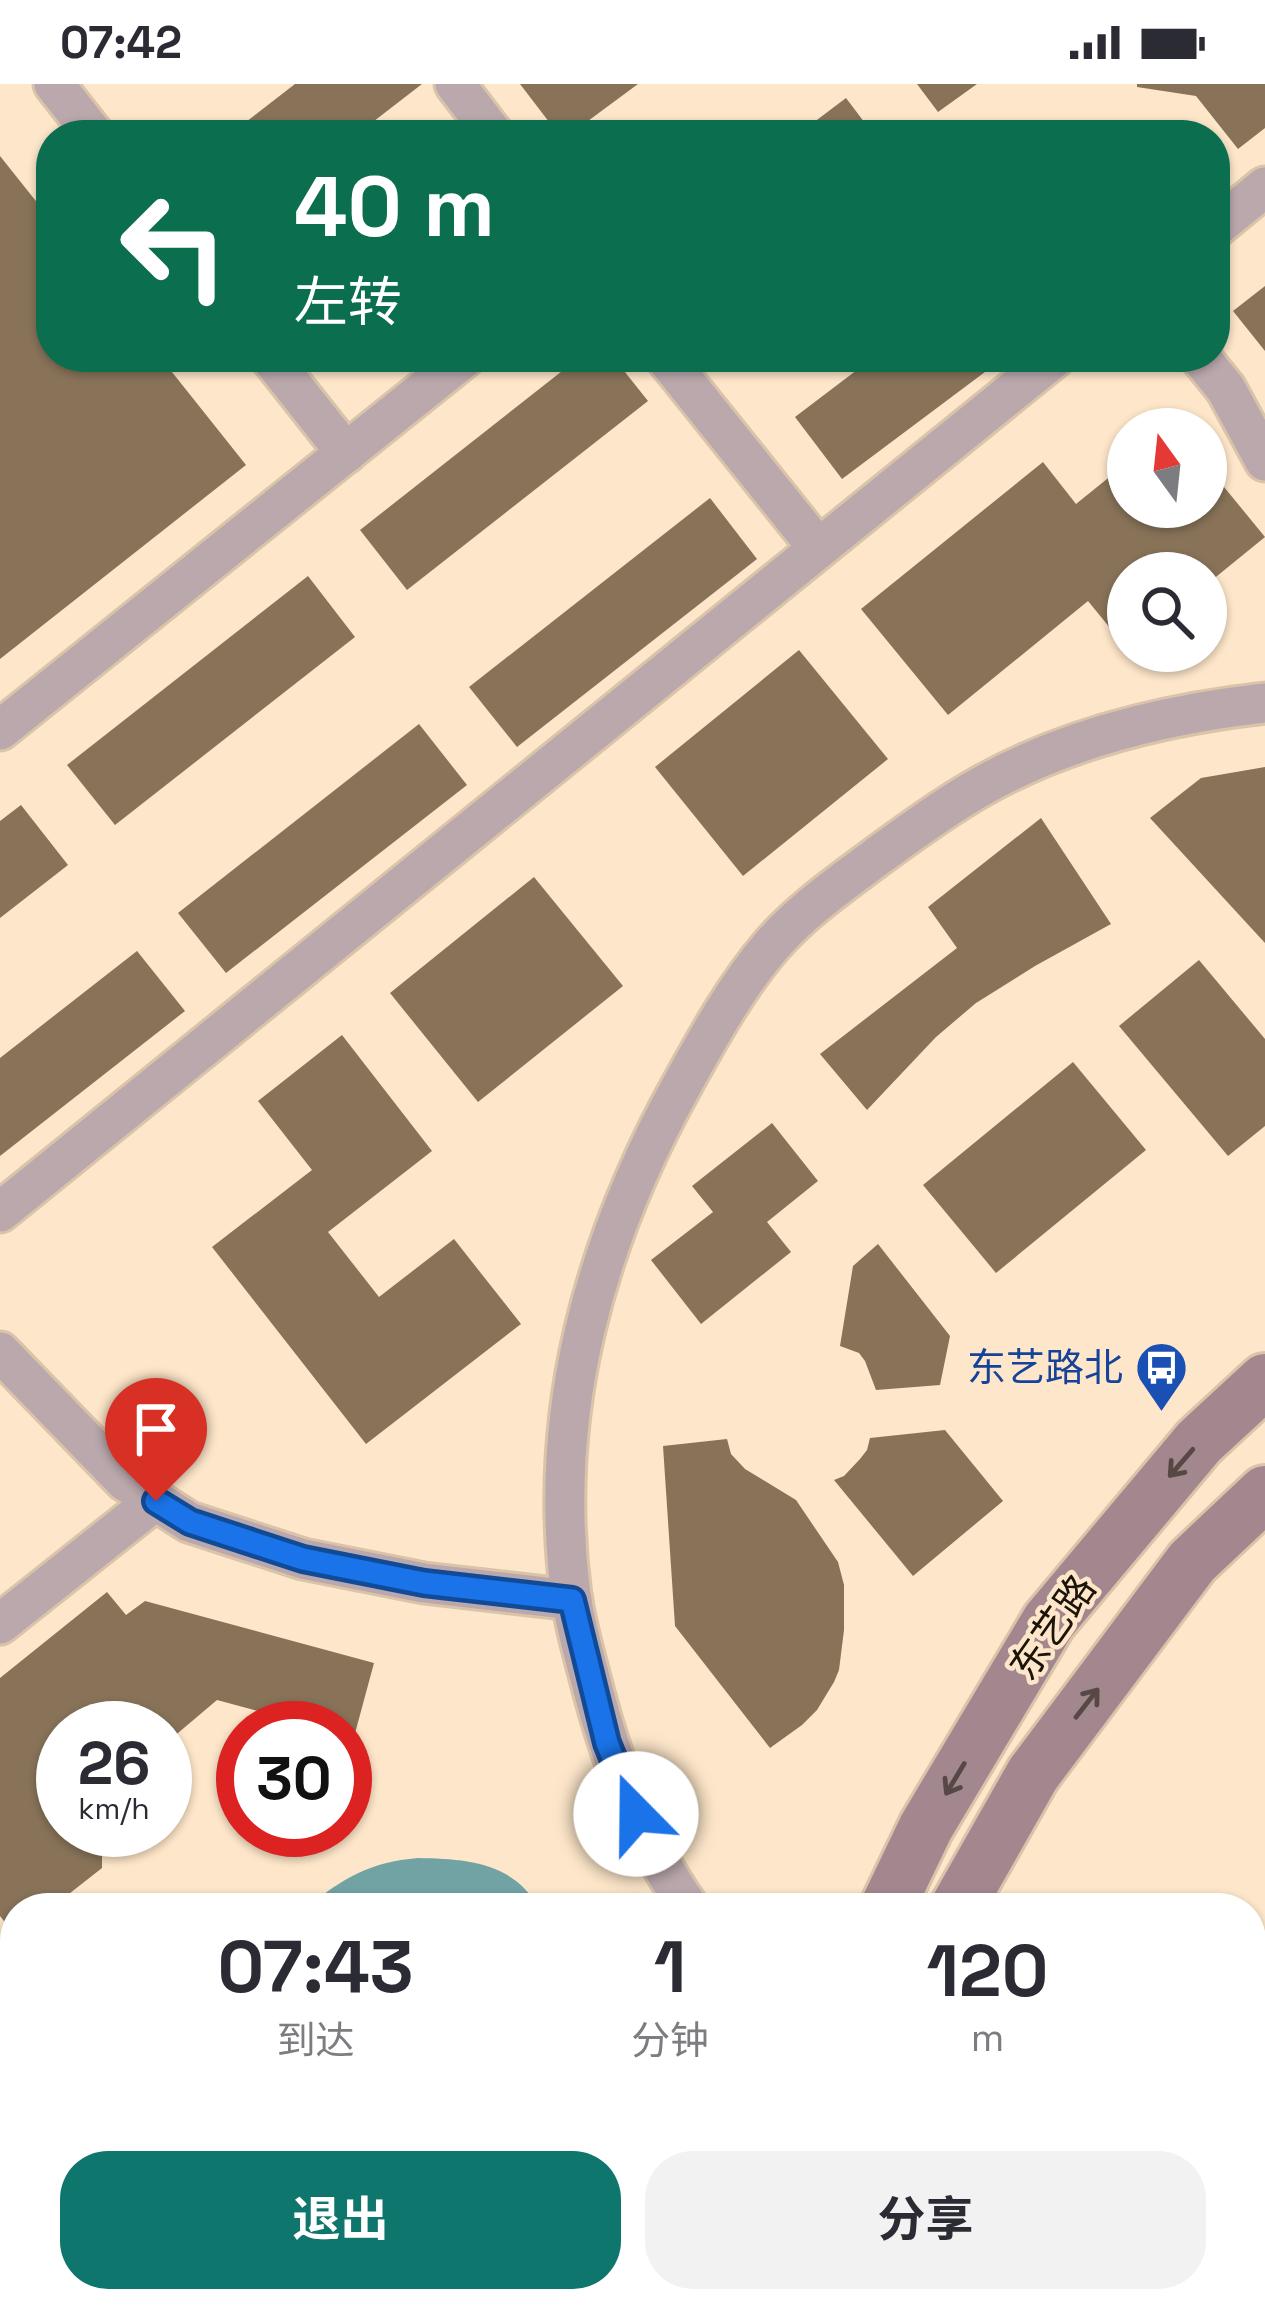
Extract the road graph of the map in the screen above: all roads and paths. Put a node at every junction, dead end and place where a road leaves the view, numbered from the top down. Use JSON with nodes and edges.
{"nodes":[{"id":1,"x":54,"y":84,"type":"edge"},
{"id":2,"x":455,"y":84,"type":"edge"},
{"id":3,"x":82,"y":120,"type":"edge"},
{"id":4,"x":483,"y":120,"type":"edge"},
{"id":5,"x":1265,"y":187,"type":"edge"},
{"id":6,"x":1230,"y":216,"type":"edge"},
{"id":7,"x":282,"y":372,"type":"edge"},
{"id":8,"x":446,"y":372,"type":"edge"},
{"id":9,"x":677,"y":372,"type":"edge"},
{"id":10,"x":1036,"y":372,"type":"edge"},
{"id":11,"x":1212,"y":372,"type":"edge"},
{"id":12,"x":346,"y":453,"type":"junction"},
{"id":13,"x":1265,"y":461,"type":"edge"},
{"id":14,"x":818,"y":548,"type":"junction"},
{"id":15,"x":1265,"y":703,"type":"edge"},
{"id":16,"x":0,"y":730,"type":"edge"},
{"id":17,"x":0,"y":1212,"type":"edge"},
{"id":18,"x":0,"y":1352,"type":"edge"},
{"id":19,"x":1265,"y":1382,"type":"edge"},
{"id":20,"x":1265,"y":1492,"type":"edge"},
{"id":21,"x":156,"y":1501,"type":"junction"},
{"id":22,"x":572,"y":1600,"type":"junction"},
{"id":23,"x":0,"y":1624,"type":"edge"},
{"id":24,"x":678,"y":1893,"type":"edge"},
{"id":25,"x":893,"y":1893,"type":"edge"},
{"id":26,"x":966,"y":1893,"type":"edge"}],
"edges":[{"from":1,"to":3,"type":"street"},
{"from":2,"to":4,"type":"street"},
{"from":5,"to":6,"type":"street"},
{"from":7,"to":12,"type":"street"},
{"from":8,"to":12,"type":"street"},
{"from":9,"to":14,"type":"street"},
{"from":10,"to":14,"type":"street"},
{"from":11,"to":13,"type":"street"},
{"from":12,"to":16,"type":"street"},
{"from":14,"to":17,"type":"street"},
{"from":15,"to":22,"type":"street"},
{"from":18,"to":21,"type":"street"},
{"from":19,"to":25,"type":"street","name":"东艺路","one_way":true},
{"from":26,"to":20,"type":"street","name":"东艺路","one_way":true},
{"from":21,"to":22,"type":"street"},
{"from":21,"to":23,"type":"street"},
{"from":22,"to":24,"type":"street"}]}
